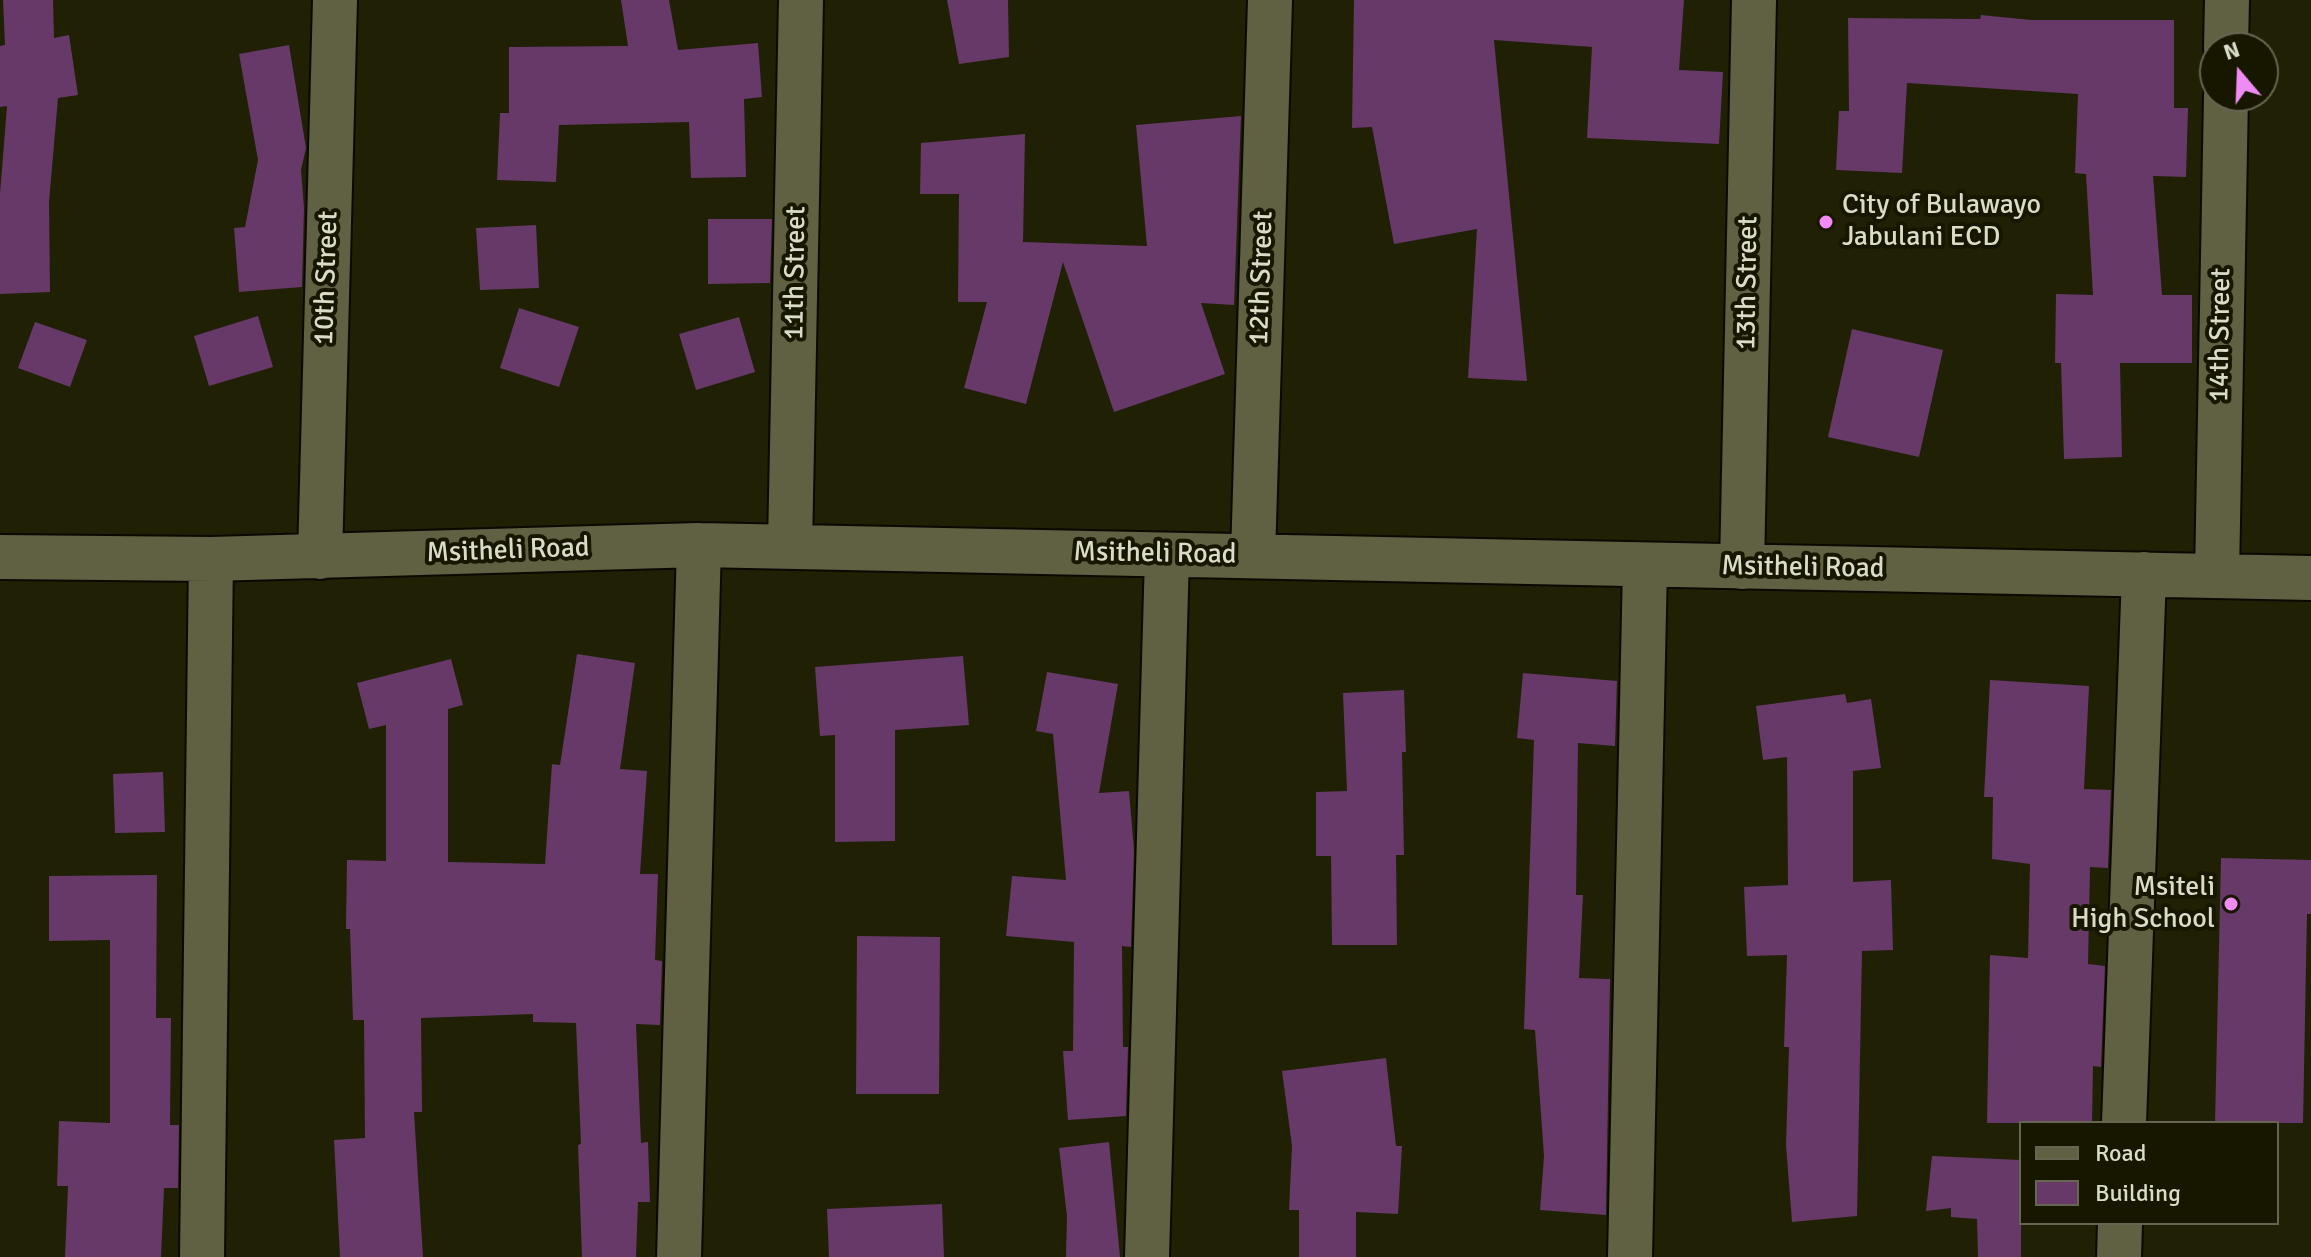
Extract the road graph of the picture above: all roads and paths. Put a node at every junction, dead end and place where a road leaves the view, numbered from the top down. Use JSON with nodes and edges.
{"nodes":[{"id":1,"x":335,"y":0,"type":"edge"},
{"id":2,"x":801,"y":0,"type":"edge"},
{"id":3,"x":1270,"y":0,"type":"edge"},
{"id":4,"x":1754,"y":0,"type":"edge"},
{"id":5,"x":2227,"y":0,"type":"edge"},
{"id":6,"x":2226,"y":32,"type":"edge"},
{"id":7,"x":2226,"y":112,"type":"edge"},
{"id":8,"x":699,"y":545,"type":"junction"},
{"id":9,"x":790,"y":546,"type":"junction"},
{"id":10,"x":1167,"y":556,"type":"junction"},
{"id":11,"x":1253,"y":556,"type":"junction"},
{"id":12,"x":0,"y":557,"type":"edge"},
{"id":13,"x":320,"y":557,"type":"junction"},
{"id":14,"x":211,"y":559,"type":"junction"},
{"id":15,"x":1645,"y":566,"type":"junction"},
{"id":16,"x":1742,"y":567,"type":"junction"},
{"id":17,"x":2144,"y":574,"type":"junction"},
{"id":18,"x":2217,"y":575,"type":"junction"},
{"id":19,"x":2311,"y":578,"type":"edge"},
{"id":20,"x":2124,"y":1121,"type":"edge"},
{"id":21,"x":2120,"y":1225,"type":"edge"},
{"id":22,"x":202,"y":1257,"type":"edge"},
{"id":23,"x":679,"y":1257,"type":"edge"},
{"id":24,"x":1147,"y":1257,"type":"edge"},
{"id":25,"x":1630,"y":1257,"type":"edge"},
{"id":26,"x":2119,"y":1257,"type":"edge"}],
"edges":[{"from":1,"to":13,"type":"street","name":"10th Street"},
{"from":2,"to":9,"type":"street","name":"11th Street"},
{"from":3,"to":11,"type":"street","name":"12th Street"},
{"from":4,"to":16,"type":"street","name":"13th Street"},
{"from":5,"to":6,"type":"street"},
{"from":7,"to":18,"type":"street","name":"14th Street"},
{"from":8,"to":9,"type":"street","name":"Msitheli Road"},
{"from":8,"to":13,"type":"street","name":"Msitheli Road"},
{"from":8,"to":23,"type":"street"},
{"from":9,"to":10,"type":"street","name":"Msitheli Road"},
{"from":10,"to":11,"type":"street","name":"Msitheli Road"},
{"from":10,"to":24,"type":"street"},
{"from":11,"to":15,"type":"street","name":"Msitheli Road"},
{"from":12,"to":14,"type":"street","name":"Msitheli Road"},
{"from":13,"to":14,"type":"street","name":"Msitheli Road"},
{"from":14,"to":22,"type":"street"},
{"from":15,"to":16,"type":"street","name":"Msitheli Road"},
{"from":15,"to":25,"type":"street"},
{"from":16,"to":17,"type":"street","name":"Msitheli Road"},
{"from":17,"to":18,"type":"street","name":"Msitheli Road"},
{"from":17,"to":20,"type":"street"},
{"from":18,"to":19,"type":"street","name":"Msitheli Road"},
{"from":21,"to":26,"type":"street"}]}
